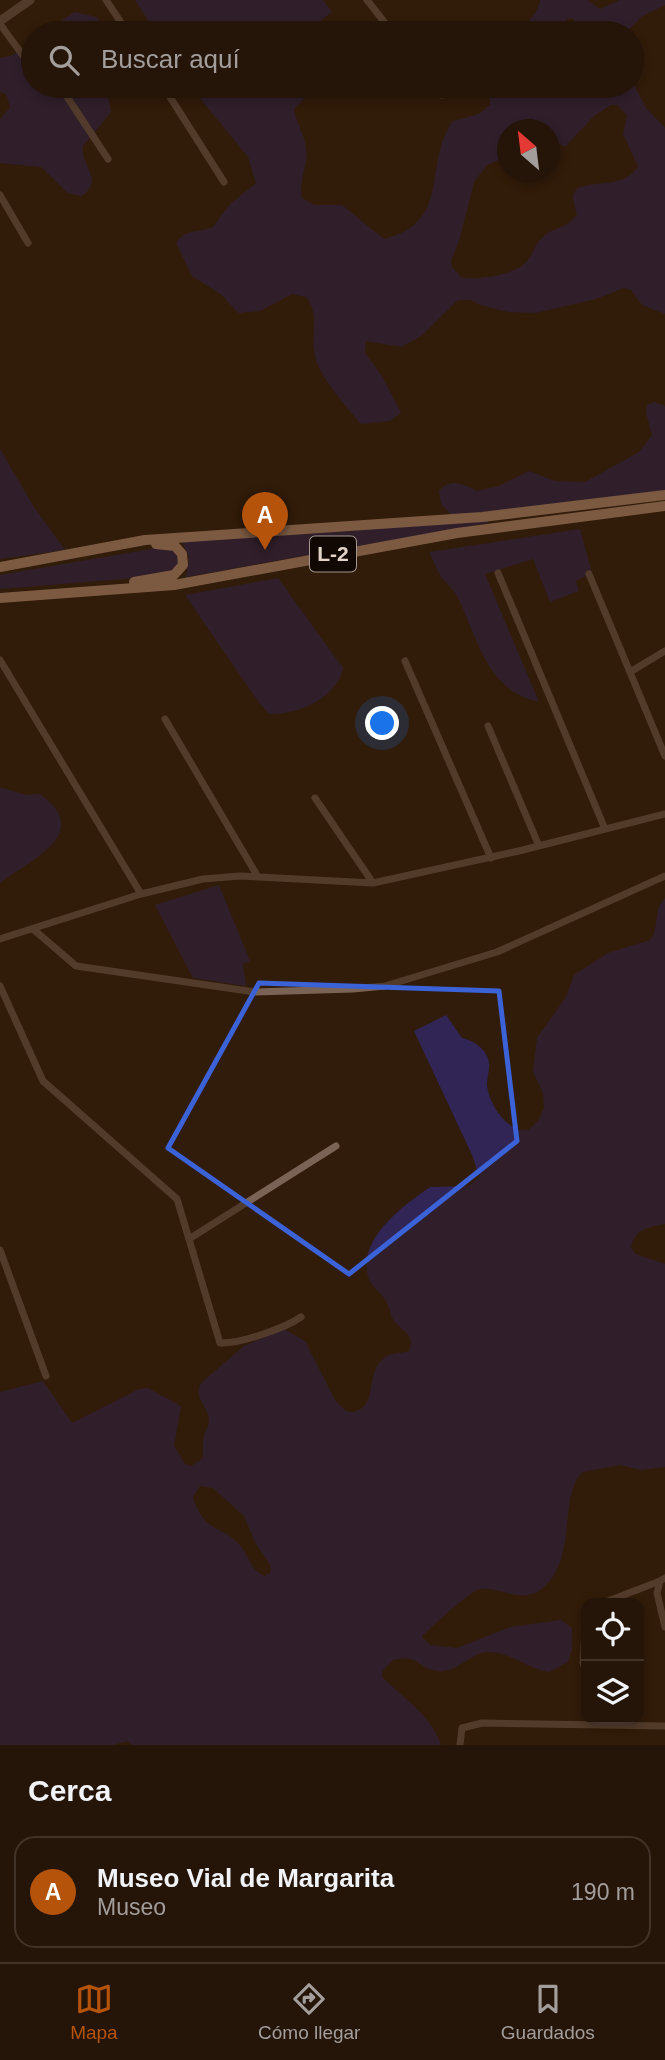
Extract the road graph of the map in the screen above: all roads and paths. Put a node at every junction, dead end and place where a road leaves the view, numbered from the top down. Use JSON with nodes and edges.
{"nodes":[{"id":1,"x":30,"y":0,"type":"edge"},
{"id":2,"x":106,"y":0,"type":"edge"},
{"id":3,"x":367,"y":0,"type":"edge"},
{"id":4,"x":120,"y":21,"type":"edge"},
{"id":5,"x":384,"y":21,"type":"edge"},
{"id":6,"x":0,"y":22,"type":"edge"},
{"id":7,"x":21,"y":53,"type":"edge"},
{"id":8,"x":68,"y":98,"type":"edge"},
{"id":9,"x":171,"y":98,"type":"edge"},
{"id":10,"x":108,"y":159,"type":"dead end"},
{"id":11,"x":224,"y":182,"type":"dead end"},
{"id":12,"x":0,"y":195,"type":"edge"},
{"id":13,"x":28,"y":243,"type":"dead end"},
{"id":14,"x":665,"y":495,"type":"edge"},
{"id":15,"x":665,"y":506,"type":"edge"},
{"id":16,"x":80,"y":552,"type":"junction"},
{"id":17,"x":0,"y":567,"type":"edge"},
{"id":18,"x":498,"y":573,"type":"dead end"},
{"id":19,"x":589,"y":574,"type":"dead end"},
{"id":20,"x":48,"y":595,"type":"junction"},
{"id":21,"x":21,"y":597,"type":"junction"},
{"id":22,"x":0,"y":598,"type":"edge"},
{"id":23,"x":0,"y":607,"type":"edge"},
{"id":24,"x":665,"y":651,"type":"edge"},
{"id":25,"x":0,"y":660,"type":"edge"},
{"id":26,"x":405,"y":661,"type":"dead end"},
{"id":27,"x":630,"y":672,"type":"junction"},
{"id":28,"x":165,"y":719,"type":"dead end"},
{"id":29,"x":488,"y":726,"type":"dead end"},
{"id":30,"x":665,"y":756,"type":"edge"},
{"id":31,"x":315,"y":798,"type":"dead end"},
{"id":32,"x":665,"y":814,"type":"edge"},
{"id":33,"x":605,"y":829,"type":"junction"},
{"id":34,"x":539,"y":846,"type":"junction"},
{"id":35,"x":491,"y":858,"type":"junction"},
{"id":36,"x":665,"y":876,"type":"edge"},
{"id":37,"x":258,"y":877,"type":"junction"},
{"id":38,"x":373,"y":883,"type":"junction"},
{"id":39,"x":141,"y":894,"type":"junction"},
{"id":40,"x":33,"y":929,"type":"junction"},
{"id":41,"x":0,"y":939,"type":"edge"},
{"id":42,"x":0,"y":986,"type":"edge"},
{"id":43,"x":336,"y":1146,"type":"dead end"},
{"id":44,"x":189,"y":1240,"type":"junction"},
{"id":45,"x":0,"y":1250,"type":"edge"},
{"id":46,"x":301,"y":1317,"type":"dead end"},
{"id":47,"x":46,"y":1376,"type":"dead end"},
{"id":48,"x":662,"y":1579,"type":"edge"},
{"id":49,"x":615,"y":1598,"type":"edge"},
{"id":50,"x":665,"y":1626,"type":"edge"},
{"id":51,"x":665,"y":1726,"type":"edge"},
{"id":52,"x":460,"y":1745,"type":"edge"}],
"edges":[{"from":1,"to":6,"type":"street"},
{"from":2,"to":4,"type":"street"},
{"from":3,"to":5,"type":"street"},
{"from":6,"to":7,"type":"street"},
{"from":8,"to":10,"type":"street"},
{"from":9,"to":11,"type":"street"},
{"from":12,"to":13,"type":"street"},
{"from":14,"to":16,"type":"main road","number":"L-2"},
{"from":15,"to":20,"type":"main road","number":"L-2"},
{"from":16,"to":17,"type":"main road","number":"L-2"},
{"from":16,"to":20,"type":"main road"},
{"from":18,"to":33,"type":"street"},
{"from":19,"to":27,"type":"street"},
{"from":20,"to":21,"type":"main road","number":"L-2"},
{"from":21,"to":22,"type":"main road","number":"L-2"},
{"from":21,"to":23,"type":"main road"},
{"from":24,"to":27,"type":"street"},
{"from":25,"to":39,"type":"street"},
{"from":26,"to":35,"type":"street"},
{"from":27,"to":30,"type":"street"},
{"from":28,"to":37,"type":"street"},
{"from":29,"to":34,"type":"street"},
{"from":31,"to":38,"type":"street"},
{"from":32,"to":33,"type":"street"},
{"from":33,"to":34,"type":"street"},
{"from":34,"to":35,"type":"street"},
{"from":35,"to":38,"type":"street"},
{"from":36,"to":40,"type":"street"},
{"from":37,"to":38,"type":"street"},
{"from":37,"to":39,"type":"street"},
{"from":39,"to":40,"type":"street"},
{"from":40,"to":41,"type":"street"},
{"from":42,"to":44,"type":"street"},
{"from":43,"to":44,"type":"street"},
{"from":44,"to":46,"type":"street"},
{"from":45,"to":47,"type":"street"},
{"from":48,"to":49,"type":"street"},
{"from":48,"to":50,"type":"street"},
{"from":51,"to":52,"type":"street"}]}
